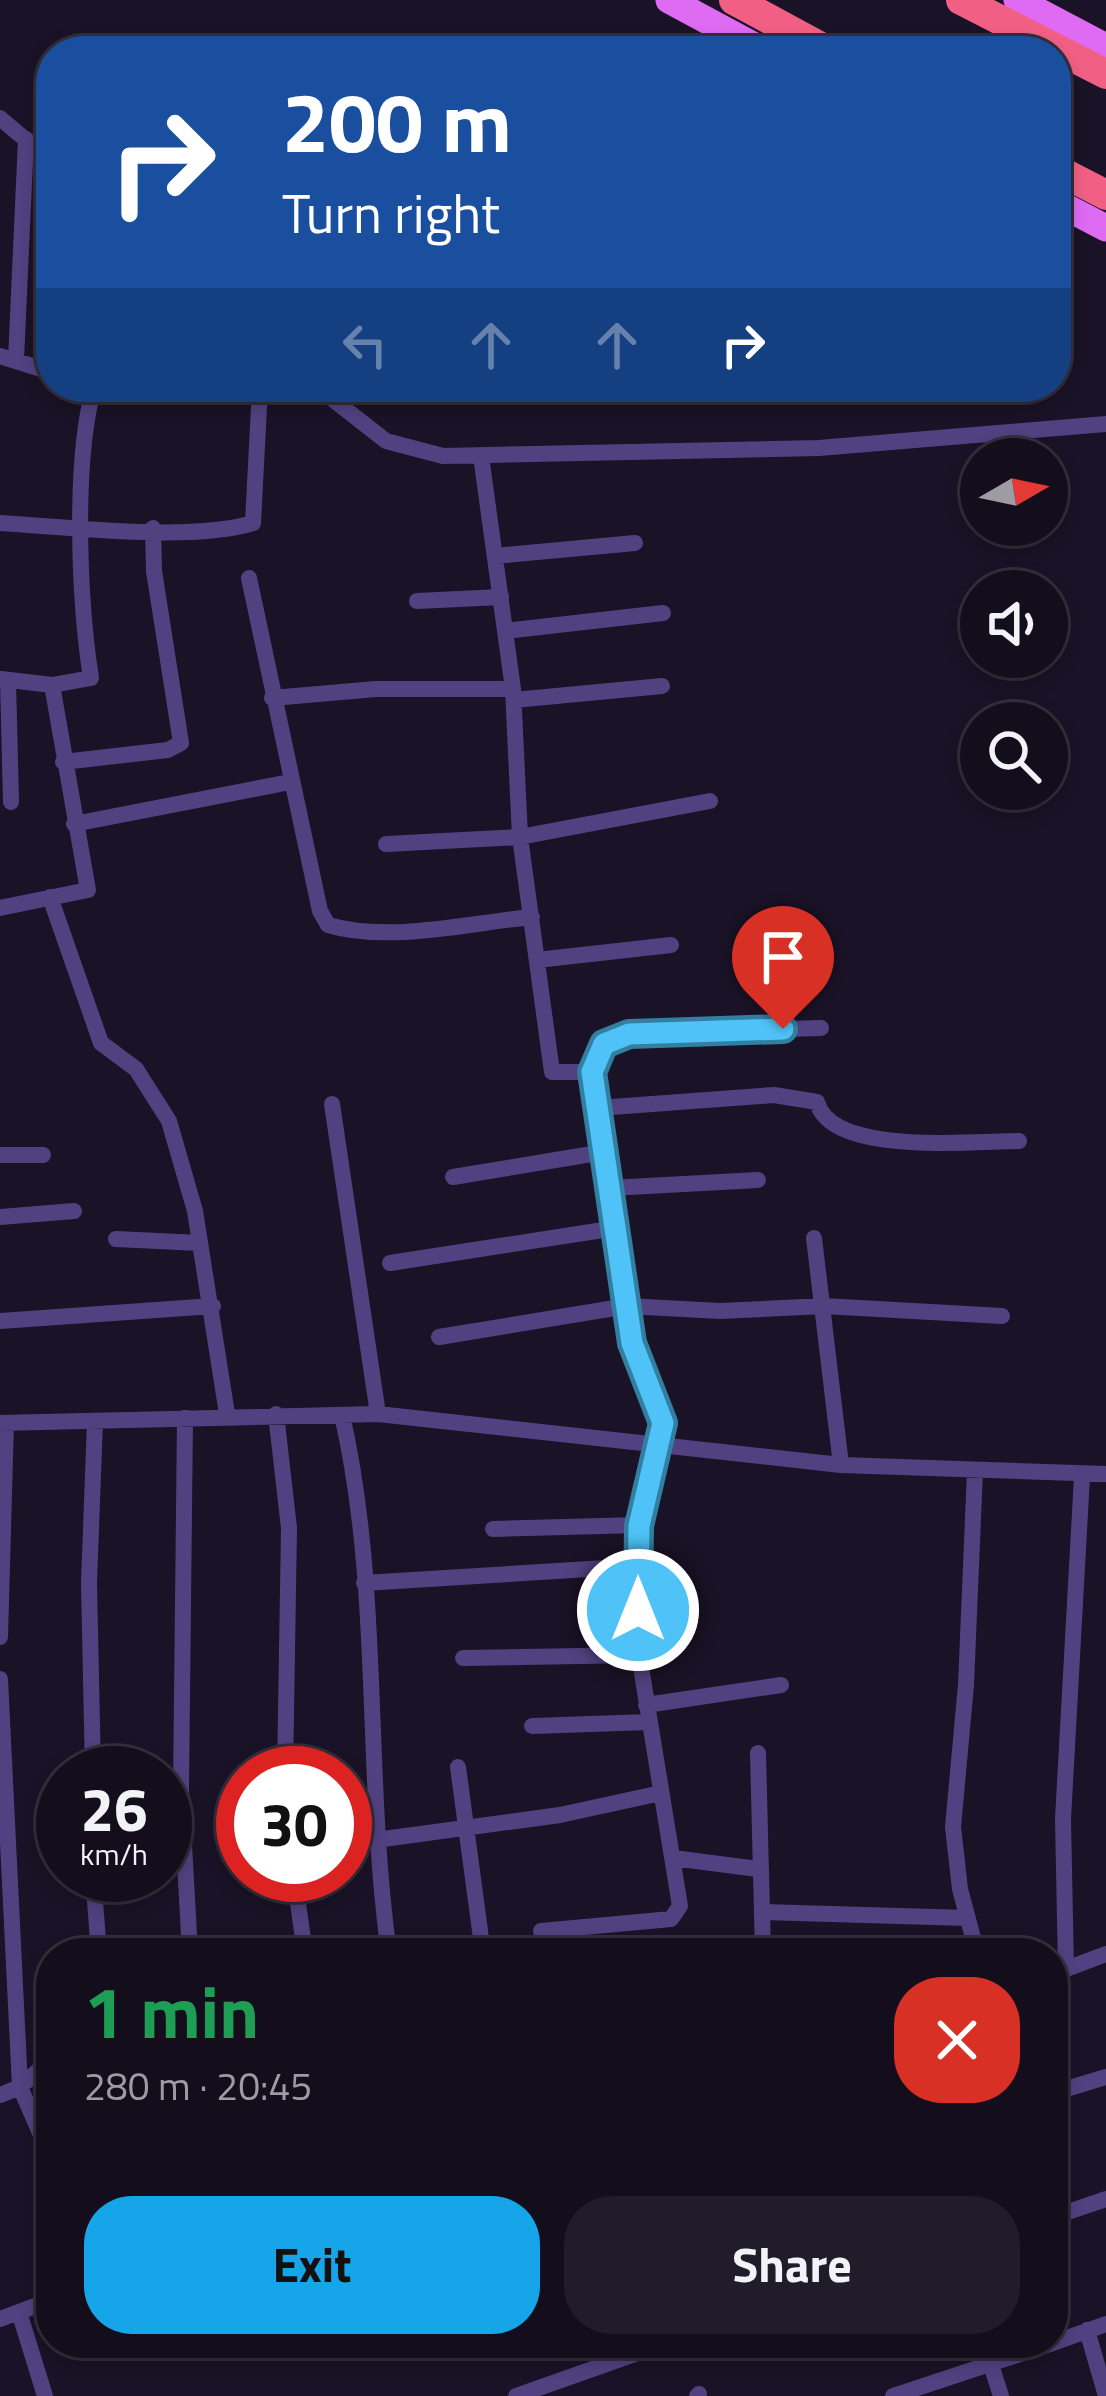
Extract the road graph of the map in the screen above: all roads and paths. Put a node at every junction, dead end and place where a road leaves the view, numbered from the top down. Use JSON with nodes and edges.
{"nodes":[{"id":1,"x":669,"y":0,"type":"edge"},
{"id":2,"x":734,"y":0,"type":"edge"},
{"id":3,"x":961,"y":0,"type":"edge"},
{"id":4,"x":1017,"y":0,"type":"edge"},
{"id":5,"x":736,"y":36,"type":"edge"},
{"id":6,"x":800,"y":36,"type":"edge"},
{"id":7,"x":1032,"y":36,"type":"edge"},
{"id":8,"x":1106,"y":47,"type":"edge"},
{"id":9,"x":1071,"y":56,"type":"edge"},
{"id":10,"x":1106,"y":74,"type":"edge"},
{"id":11,"x":0,"y":118,"type":"edge"},
{"id":12,"x":26,"y":140,"type":"junction"},
{"id":13,"x":36,"y":148,"type":"edge"},
{"id":14,"x":1071,"y":176,"type":"edge"},
{"id":15,"x":1106,"y":194,"type":"edge"},
{"id":16,"x":1071,"y":210,"type":"edge"},
{"id":17,"x":1106,"y":228,"type":"edge"},
{"id":18,"x":8,"y":358,"type":"edge"},
{"id":19,"x":89,"y":402,"type":"edge"},
{"id":20,"x":259,"y":402,"type":"edge"},
{"id":21,"x":336,"y":402,"type":"edge"},
{"id":22,"x":1106,"y":424,"type":"edge"},
{"id":23,"x":481,"y":456,"type":"junction"},
{"id":24,"x":0,"y":523,"type":"edge"},
{"id":25,"x":84,"y":528,"type":"junction"},
{"id":26,"x":153,"y":528,"type":"junction"},
{"id":27,"x":635,"y":543,"type":"dead end"},
{"id":28,"x":495,"y":556,"type":"junction"},
{"id":29,"x":248,"y":578,"type":"dead end"},
{"id":30,"x":500,"y":597,"type":"junction"},
{"id":31,"x":417,"y":601,"type":"dead end"},
{"id":32,"x":663,"y":613,"type":"dead end"},
{"id":33,"x":506,"y":632,"type":"junction"},
{"id":34,"x":4,"y":680,"type":"edge"},
{"id":35,"x":52,"y":686,"type":"junction"},
{"id":36,"x":662,"y":686,"type":"dead end"},
{"id":37,"x":513,"y":694,"type":"junction"},
{"id":38,"x":272,"y":698,"type":"junction"},
{"id":39,"x":63,"y":762,"type":"junction"},
{"id":40,"x":290,"y":782,"type":"junction"},
{"id":41,"x":710,"y":800,"type":"dead end"},
{"id":42,"x":11,"y":802,"type":"dead end"},
{"id":43,"x":74,"y":824,"type":"junction"},
{"id":44,"x":520,"y":837,"type":"junction"},
{"id":45,"x":386,"y":844,"type":"dead end"},
{"id":46,"x":50,"y":898,"type":"junction"},
{"id":47,"x":0,"y":908,"type":"edge"},
{"id":48,"x":532,"y":917,"type":"junction"},
{"id":49,"x":671,"y":945,"type":"dead end"},
{"id":50,"x":538,"y":960,"type":"junction"},
{"id":51,"x":821,"y":1028,"type":"dead end"},
{"id":52,"x":592,"y":1072,"type":"junction"},
{"id":53,"x":332,"y":1104,"type":"dead end"},
{"id":54,"x":598,"y":1108,"type":"junction"},
{"id":55,"x":1019,"y":1141,"type":"dead end"},
{"id":56,"x":604,"y":1152,"type":"junction"},
{"id":57,"x":0,"y":1155,"type":"edge"},
{"id":58,"x":43,"y":1155,"type":"dead end"},
{"id":59,"x":453,"y":1177,"type":"dead end"},
{"id":60,"x":758,"y":1180,"type":"dead end"},
{"id":61,"x":610,"y":1187,"type":"junction"},
{"id":62,"x":74,"y":1211,"type":"dead end"},
{"id":63,"x":0,"y":1217,"type":"edge"},
{"id":64,"x":616,"y":1228,"type":"junction"},
{"id":65,"x":814,"y":1238,"type":"dead end"},
{"id":66,"x":116,"y":1239,"type":"dead end"},
{"id":67,"x":200,"y":1243,"type":"junction"},
{"id":68,"x":390,"y":1263,"type":"dead end"},
{"id":69,"x":212,"y":1306,"type":"junction"},
{"id":70,"x":627,"y":1306,"type":"junction"},
{"id":71,"x":824,"y":1306,"type":"junction"},
{"id":72,"x":1002,"y":1316,"type":"dead end"},
{"id":73,"x":0,"y":1321,"type":"edge"},
{"id":74,"x":439,"y":1337,"type":"dead end"},
{"id":75,"x":227,"y":1414,"type":"junction"},
{"id":76,"x":276,"y":1414,"type":"junction"},
{"id":77,"x":342,"y":1414,"type":"junction"},
{"id":78,"x":379,"y":1414,"type":"junction"},
{"id":79,"x":185,"y":1418,"type":"junction"},
{"id":80,"x":94,"y":1421,"type":"junction"},
{"id":81,"x":3,"y":1423,"type":"edge"},
{"id":82,"x":655,"y":1441,"type":"junction"},
{"id":83,"x":841,"y":1465,"type":"junction"},
{"id":84,"x":974,"y":1471,"type":"junction"},
{"id":85,"x":1106,"y":1474,"type":"edge"},
{"id":86,"x":1082,"y":1477,"type":"junction"},
{"id":87,"x":639,"y":1526,"type":"junction"},
{"id":88,"x":493,"y":1529,"type":"dead end"},
{"id":89,"x":638,"y":1566,"type":"junction"},
{"id":90,"x":364,"y":1582,"type":"junction"},
{"id":91,"x":0,"y":1637,"type":"edge"},
{"id":92,"x":639,"y":1655,"type":"junction"},
{"id":93,"x":463,"y":1658,"type":"dead end"},
{"id":94,"x":0,"y":1679,"type":"edge"},
{"id":95,"x":781,"y":1685,"type":"dead end"},
{"id":96,"x":647,"y":1714,"type":"junction"},
{"id":97,"x":532,"y":1726,"type":"dead end"},
{"id":98,"x":92,"y":1746,"type":"edge"},
{"id":99,"x":285,"y":1746,"type":"edge"},
{"id":100,"x":758,"y":1753,"type":"dead end"},
{"id":101,"x":458,"y":1767,"type":"dead end"},
{"id":102,"x":661,"y":1793,"type":"junction"},
{"id":103,"x":464,"y":1829,"type":"junction"},
{"id":104,"x":376,"y":1840,"type":"junction"},
{"id":105,"x":673,"y":1858,"type":"junction"},
{"id":106,"x":758,"y":1869,"type":"junction"},
{"id":107,"x":95,"y":1902,"type":"edge"},
{"id":108,"x":298,"y":1902,"type":"edge"},
{"id":109,"x":764,"y":1912,"type":"junction"},
{"id":110,"x":968,"y":1918,"type":"junction"},
{"id":111,"x":541,"y":1931,"type":"dead end"},
{"id":112,"x":98,"y":1938,"type":"edge"},
{"id":113,"x":189,"y":1938,"type":"edge"},
{"id":114,"x":303,"y":1938,"type":"edge"},
{"id":115,"x":387,"y":1938,"type":"edge"},
{"id":116,"x":481,"y":1938,"type":"edge"},
{"id":117,"x":763,"y":1938,"type":"edge"},
{"id":118,"x":973,"y":1938,"type":"edge"},
{"id":119,"x":1060,"y":1938,"type":"edge"},
{"id":120,"x":1106,"y":1954,"type":"edge"},
{"id":121,"x":1068,"y":1969,"type":"edge"},
{"id":122,"x":36,"y":2073,"type":"edge"},
{"id":123,"x":1106,"y":2077,"type":"edge"},
{"id":124,"x":20,"y":2087,"type":"junction"},
{"id":125,"x":1068,"y":2088,"type":"edge"},
{"id":126,"x":0,"y":2095,"type":"edge"},
{"id":127,"x":36,"y":2124,"type":"edge"},
{"id":128,"x":1106,"y":2199,"type":"edge"},
{"id":129,"x":1068,"y":2212,"type":"edge"},
{"id":130,"x":36,"y":2307,"type":"edge"},
{"id":131,"x":20,"y":2315,"type":"junction"},
{"id":132,"x":0,"y":2319,"type":"edge"},
{"id":133,"x":1106,"y":2324,"type":"edge"},
{"id":134,"x":1088,"y":2330,"type":"junction"},
{"id":135,"x":1068,"y":2337,"type":"edge"},
{"id":136,"x":624,"y":2358,"type":"edge"},
{"id":137,"x":989,"y":2358,"type":"edge"},
{"id":138,"x":1013,"y":2358,"type":"edge"},
{"id":139,"x":992,"y":2366,"type":"junction"},
{"id":140,"x":45,"y":2396,"type":"edge"},
{"id":141,"x":516,"y":2396,"type":"edge"},
{"id":142,"x":893,"y":2396,"type":"edge"},
{"id":143,"x":1001,"y":2396,"type":"edge"},
{"id":144,"x":1106,"y":2396,"type":"edge"}],
"edges":[{"from":1,"to":5,"type":"main road"},
{"from":2,"to":6,"type":"highway"},
{"from":3,"to":7,"type":"highway"},
{"from":4,"to":8,"type":"main road"},
{"from":9,"to":10,"type":"highway"},
{"from":11,"to":12,"type":"street"},
{"from":12,"to":13,"type":"street"},
{"from":12,"to":18,"type":"street"},
{"from":14,"to":15,"type":"highway"},
{"from":16,"to":17,"type":"main road"},
{"from":19,"to":25,"type":"street"},
{"from":20,"to":26,"type":"street"},
{"from":21,"to":23,"type":"street"},
{"from":22,"to":23,"type":"street"},
{"from":23,"to":28,"type":"street"},
{"from":24,"to":25,"type":"street"},
{"from":25,"to":26,"type":"street"},
{"from":25,"to":35,"type":"street"},
{"from":26,"to":39,"type":"street"},
{"from":27,"to":28,"type":"street"},
{"from":28,"to":30,"type":"street"},
{"from":29,"to":38,"type":"street"},
{"from":30,"to":31,"type":"street"},
{"from":30,"to":33,"type":"street"},
{"from":32,"to":33,"type":"street"},
{"from":33,"to":37,"type":"street"},
{"from":34,"to":35,"type":"street"},
{"from":34,"to":42,"type":"street"},
{"from":35,"to":39,"type":"street"},
{"from":36,"to":37,"type":"street"},
{"from":37,"to":38,"type":"street"},
{"from":37,"to":44,"type":"street"},
{"from":38,"to":40,"type":"street"},
{"from":39,"to":43,"type":"street"},
{"from":40,"to":43,"type":"street"},
{"from":40,"to":48,"type":"street"},
{"from":41,"to":44,"type":"street"},
{"from":43,"to":46,"type":"street"},
{"from":44,"to":45,"type":"street"},
{"from":44,"to":48,"type":"street"},
{"from":46,"to":47,"type":"street"},
{"from":46,"to":67,"type":"street"},
{"from":48,"to":50,"type":"street"},
{"from":49,"to":50,"type":"street"},
{"from":50,"to":52,"type":"street"},
{"from":51,"to":52,"type":"street"},
{"from":52,"to":54,"type":"street"},
{"from":53,"to":78,"type":"street"},
{"from":54,"to":55,"type":"street"},
{"from":54,"to":56,"type":"street"},
{"from":56,"to":59,"type":"street"},
{"from":56,"to":61,"type":"street"},
{"from":57,"to":58,"type":"street"},
{"from":60,"to":61,"type":"street"},
{"from":61,"to":64,"type":"street"},
{"from":62,"to":63,"type":"street"},
{"from":64,"to":68,"type":"street"},
{"from":64,"to":70,"type":"street"},
{"from":65,"to":71,"type":"street"},
{"from":66,"to":67,"type":"street"},
{"from":67,"to":69,"type":"street"},
{"from":69,"to":73,"type":"street"},
{"from":69,"to":75,"type":"street"},
{"from":70,"to":71,"type":"street"},
{"from":70,"to":74,"type":"street"},
{"from":70,"to":82,"type":"street"},
{"from":71,"to":72,"type":"street"},
{"from":71,"to":83,"type":"street"},
{"from":75,"to":76,"type":"street"},
{"from":75,"to":79,"type":"street"},
{"from":76,"to":77,"type":"street"},
{"from":76,"to":99,"type":"street"},
{"from":77,"to":78,"type":"street"},
{"from":77,"to":90,"type":"street"},
{"from":78,"to":82,"type":"street"},
{"from":79,"to":80,"type":"street"},
{"from":79,"to":113,"type":"street"},
{"from":80,"to":81,"type":"street"},
{"from":80,"to":98,"type":"street"},
{"from":81,"to":91,"type":"street"},
{"from":82,"to":83,"type":"street"},
{"from":82,"to":87,"type":"street"},
{"from":83,"to":84,"type":"street"},
{"from":84,"to":86,"type":"street"},
{"from":84,"to":110,"type":"street"},
{"from":85,"to":86,"type":"street"},
{"from":86,"to":119,"type":"street"},
{"from":87,"to":88,"type":"street"},
{"from":87,"to":89,"type":"street"},
{"from":89,"to":90,"type":"street"},
{"from":89,"to":92,"type":"street"},
{"from":90,"to":104,"type":"street"},
{"from":92,"to":93,"type":"street"},
{"from":92,"to":96,"type":"street"},
{"from":94,"to":124,"type":"street"},
{"from":95,"to":96,"type":"street"},
{"from":96,"to":97,"type":"street"},
{"from":96,"to":102,"type":"street"},
{"from":100,"to":106,"type":"street"},
{"from":101,"to":103,"type":"street"},
{"from":102,"to":103,"type":"street"},
{"from":102,"to":105,"type":"street"},
{"from":103,"to":104,"type":"street"},
{"from":103,"to":116,"type":"street"},
{"from":104,"to":115,"type":"street"},
{"from":105,"to":106,"type":"street"},
{"from":105,"to":111,"type":"street"},
{"from":106,"to":109,"type":"street"},
{"from":107,"to":112,"type":"street"},
{"from":108,"to":114,"type":"street"},
{"from":109,"to":110,"type":"street"},
{"from":109,"to":117,"type":"street"},
{"from":110,"to":118,"type":"street"},
{"from":120,"to":121,"type":"street"},
{"from":122,"to":124,"type":"street"},
{"from":123,"to":125,"type":"street"},
{"from":124,"to":126,"type":"street"},
{"from":124,"to":127,"type":"street"},
{"from":128,"to":129,"type":"street"},
{"from":130,"to":131,"type":"street"},
{"from":131,"to":132,"type":"street"},
{"from":131,"to":140,"type":"street"},
{"from":133,"to":134,"type":"street"},
{"from":134,"to":135,"type":"street"},
{"from":134,"to":144,"type":"street"},
{"from":136,"to":141,"type":"street"},
{"from":137,"to":139,"type":"street"},
{"from":138,"to":139,"type":"street"},
{"from":139,"to":142,"type":"street"},
{"from":139,"to":143,"type":"street"}]}
